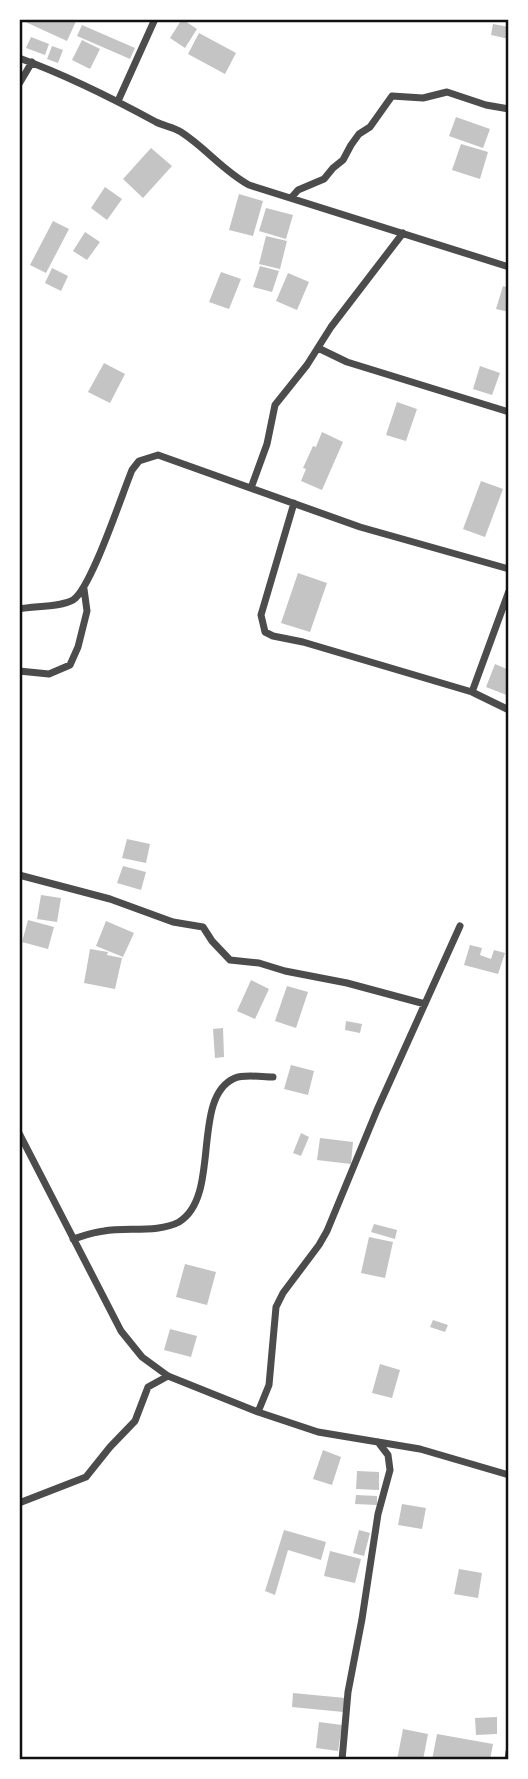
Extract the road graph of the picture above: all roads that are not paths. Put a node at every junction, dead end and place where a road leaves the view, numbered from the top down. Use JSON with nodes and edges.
{"nodes":[{"id":1,"x":155,"y":19,"type":"edge"},
{"id":2,"x":19,"y":58,"type":"edge"},
{"id":3,"x":32,"y":62,"type":"junction"},
{"id":4,"x":19,"y":83,"type":"edge"},
{"id":5,"x":118,"y":101,"type":"junction"},
{"id":6,"x":509,"y":109,"type":"edge"},
{"id":7,"x":291,"y":198,"type":"junction"},
{"id":8,"x":403,"y":233,"type":"junction"},
{"id":9,"x":509,"y":267,"type":"edge"},
{"id":10,"x":318,"y":348,"type":"junction"},
{"id":11,"x":509,"y":412,"type":"edge"},
{"id":12,"x":251,"y":488,"type":"junction"},
{"id":13,"x":294,"y":503,"type":"junction"},
{"id":14,"x":509,"y":569,"type":"edge"},
{"id":15,"x":84,"y":588,"type":"junction"},
{"id":16,"x":509,"y":591,"type":"edge"},
{"id":17,"x":19,"y":608,"type":"edge"},
{"id":18,"x":19,"y":671,"type":"edge"},
{"id":19,"x":472,"y":692,"type":"junction"},
{"id":20,"x":509,"y":710,"type":"edge"},
{"id":21,"x":19,"y":875,"type":"edge"},
{"id":22,"x":460,"y":926,"type":"dead end"},
{"id":23,"x":425,"y":1004,"type":"junction"},
{"id":24,"x":273,"y":1077,"type":"dead end"},
{"id":25,"x":19,"y":1133,"type":"edge"},
{"id":26,"x":73,"y":1239,"type":"junction"},
{"id":27,"x":168,"y":1376,"type":"junction"},
{"id":28,"x":258,"y":1412,"type":"junction"},
{"id":29,"x":377,"y":1442,"type":"junction"},
{"id":30,"x":509,"y":1475,"type":"edge"},
{"id":31,"x":19,"y":1503,"type":"edge"},
{"id":32,"x":509,"y":1752,"type":"edge"},
{"id":33,"x":342,"y":1760,"type":"edge"},
{"id":34,"x":508,"y":1760,"type":"edge"}],
"edges":[{"from":1,"to":5,"type":"street"},
{"from":2,"to":3,"type":"street"},
{"from":3,"to":4,"type":"street"},
{"from":3,"to":5,"type":"street"},
{"from":5,"to":7,"type":"street"},
{"from":6,"to":7,"type":"street"},
{"from":7,"to":8,"type":"street"},
{"from":8,"to":9,"type":"street"},
{"from":8,"to":10,"type":"street"},
{"from":10,"to":11,"type":"street"},
{"from":10,"to":12,"type":"street"},
{"from":12,"to":13,"type":"street"},
{"from":12,"to":15,"type":"street"},
{"from":13,"to":14,"type":"street"},
{"from":13,"to":19,"type":"street"},
{"from":15,"to":17,"type":"street"},
{"from":15,"to":18,"type":"street"},
{"from":16,"to":19,"type":"street"},
{"from":19,"to":20,"type":"street"},
{"from":21,"to":23,"type":"street"},
{"from":22,"to":23,"type":"street"},
{"from":23,"to":28,"type":"street"},
{"from":24,"to":26,"type":"street"},
{"from":25,"to":26,"type":"street"},
{"from":26,"to":27,"type":"street"},
{"from":27,"to":28,"type":"street"},
{"from":27,"to":31,"type":"street"},
{"from":28,"to":29,"type":"street"},
{"from":29,"to":30,"type":"street"},
{"from":29,"to":33,"type":"street"},
{"from":32,"to":34,"type":"street"}]}
